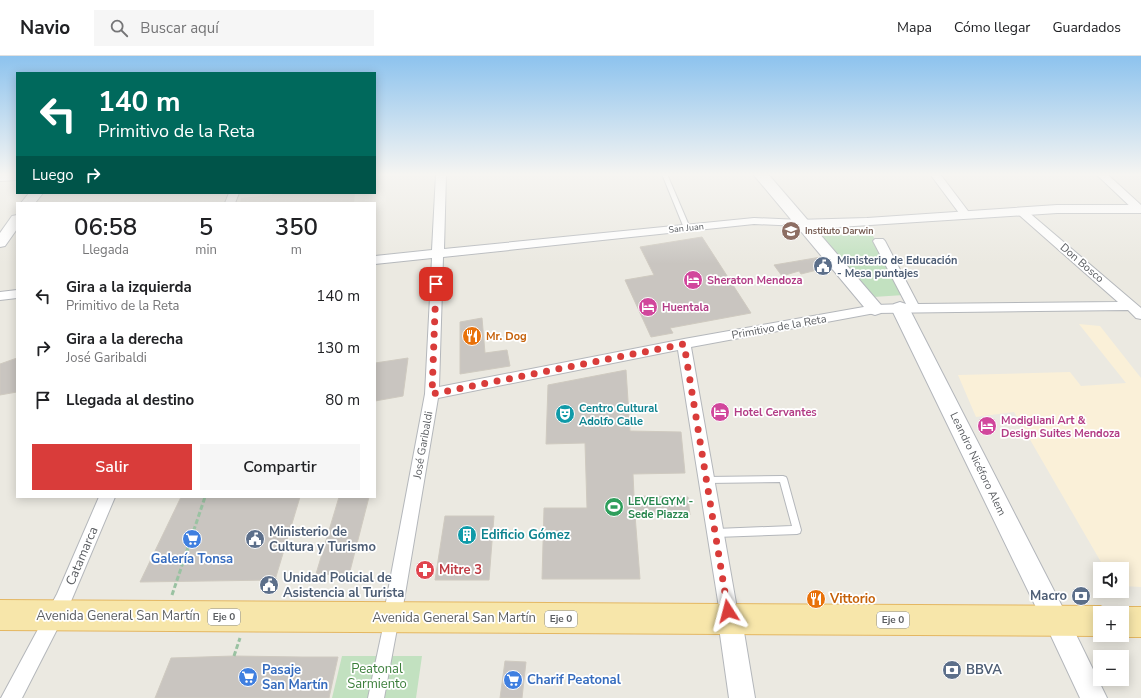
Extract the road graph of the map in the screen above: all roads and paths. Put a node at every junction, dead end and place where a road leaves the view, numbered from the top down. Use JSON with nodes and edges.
{"nodes":[{"id":1,"x":440,"y":204,"type":"edge"},
{"id":2,"x":677,"y":204,"type":"edge"},
{"id":3,"x":785,"y":204,"type":"edge"},
{"id":4,"x":958,"y":204,"type":"edge"},
{"id":5,"x":1140,"y":209,"type":"edge"},
{"id":6,"x":1022,"y":212,"type":"junction"},
{"id":7,"x":966,"y":215,"type":"junction"},
{"id":8,"x":16,"y":220,"type":"edge"},
{"id":9,"x":801,"y":223,"type":"junction"},
{"id":10,"x":687,"y":228,"type":"junction"},
{"id":11,"x":879,"y":241,"type":"dead end"},
{"id":12,"x":0,"y":243,"type":"edge"},
{"id":13,"x":438,"y":253,"type":"junction"},
{"id":14,"x":376,"y":260,"type":"edge"},
{"id":15,"x":16,"y":294,"type":"edge"},
{"id":16,"x":0,"y":296,"type":"edge"},
{"id":17,"x":1131,"y":306,"type":"junction"},
{"id":18,"x":907,"y":308,"type":"junction"},
{"id":19,"x":875,"y":309,"type":"junction"},
{"id":20,"x":1141,"y":315,"type":"edge"},
{"id":21,"x":684,"y":344,"type":"junction"},
{"id":22,"x":432,"y":394,"type":"junction"},
{"id":23,"x":707,"y":480,"type":"junction"},
{"id":24,"x":107,"y":498,"type":"edge"},
{"id":25,"x":205,"y":498,"type":"edge"},
{"id":26,"x":716,"y":533,"type":"junction"},
{"id":27,"x":0,"y":615,"type":"edge"},
{"id":28,"x":56,"y":615,"type":"junction"},
{"id":29,"x":165,"y":616,"type":"junction"},
{"id":30,"x":392,"y":618,"type":"junction"},
{"id":31,"x":730,"y":620,"type":"junction"},
{"id":32,"x":1056,"y":621,"type":"junction"},
{"id":33,"x":1093,"y":621,"type":"edge"},
{"id":34,"x":1129,"y":622,"type":"edge"},
{"id":35,"x":1141,"y":622,"type":"edge"},
{"id":36,"x":11,"y":698,"type":"edge"},
{"id":37,"x":376,"y":698,"type":"edge"},
{"id":38,"x":742,"y":698,"type":"edge"},
{"id":39,"x":1094,"y":698,"type":"edge"}],
"edges":[{"from":1,"to":13,"type":"street","name":"José Garibaldi"},
{"from":2,"to":10,"type":"lane"},
{"from":3,"to":9,"type":"main road"},
{"from":4,"to":7,"type":"street"},
{"from":5,"to":6,"type":"street","name":"San Juan"},
{"from":6,"to":7,"type":"street","name":"San Juan"},
{"from":6,"to":17,"type":"street","name":"Don Bosco"},
{"from":7,"to":9,"type":"street","name":"San Juan"},
{"from":8,"to":12,"type":"street"},
{"from":9,"to":10,"type":"street","name":"San Juan"},
{"from":9,"to":19,"type":"main road"},
{"from":10,"to":13,"type":"street","name":"San Juan"},
{"from":11,"to":18,"type":"street"},
{"from":13,"to":14,"type":"street","name":"San Juan"},
{"from":13,"to":22,"type":"street","name":"José Garibaldi"},
{"from":15,"to":16,"type":"street"},
{"from":17,"to":18,"type":"street","name":"Primitivo de la Reta"},
{"from":17,"to":20,"type":"street","name":"Don Bosco"},
{"from":18,"to":19,"type":"street","name":"Primitivo de la Reta"},
{"from":18,"to":32,"type":"main road","name":"Leandro Nicéforo Alem"},
{"from":19,"to":21,"type":"street","name":"Primitivo de la Reta"},
{"from":21,"to":22,"type":"street","name":"Primitivo de la Reta"},
{"from":21,"to":23,"type":"street"},
{"from":22,"to":30,"type":"street","name":"José Garibaldi"},
{"from":23,"to":26,"type":"street"},
{"from":23,"to":26,"type":"lane"},
{"from":24,"to":28,"type":"street","name":"Catamarca"},
{"from":25,"to":29,"type":"path"},
{"from":26,"to":31,"type":"street"},
{"from":27,"to":28,"type":"main road","name":"Avenida General San Martín","number":"Eje 0"},
{"from":28,"to":29,"type":"main road","name":"Avenida General San Martín","number":"Eje 0"},
{"from":28,"to":36,"type":"street","name":"Catamarca"},
{"from":29,"to":30,"type":"main road","name":"Avenida General San Martín","number":"Eje 0"},
{"from":30,"to":31,"type":"main road","name":"Avenida General San Martín","number":"Eje 0"},
{"from":30,"to":37,"type":"street"},
{"from":31,"to":32,"type":"main road","name":"Avenida General San Martín","number":"Eje 0"},
{"from":31,"to":38,"type":"street"},
{"from":32,"to":33,"type":"main road","name":"Avenida General San Martín","number":"Eje 0"},
{"from":32,"to":39,"type":"street"},
{"from":34,"to":35,"type":"main road"}]}
